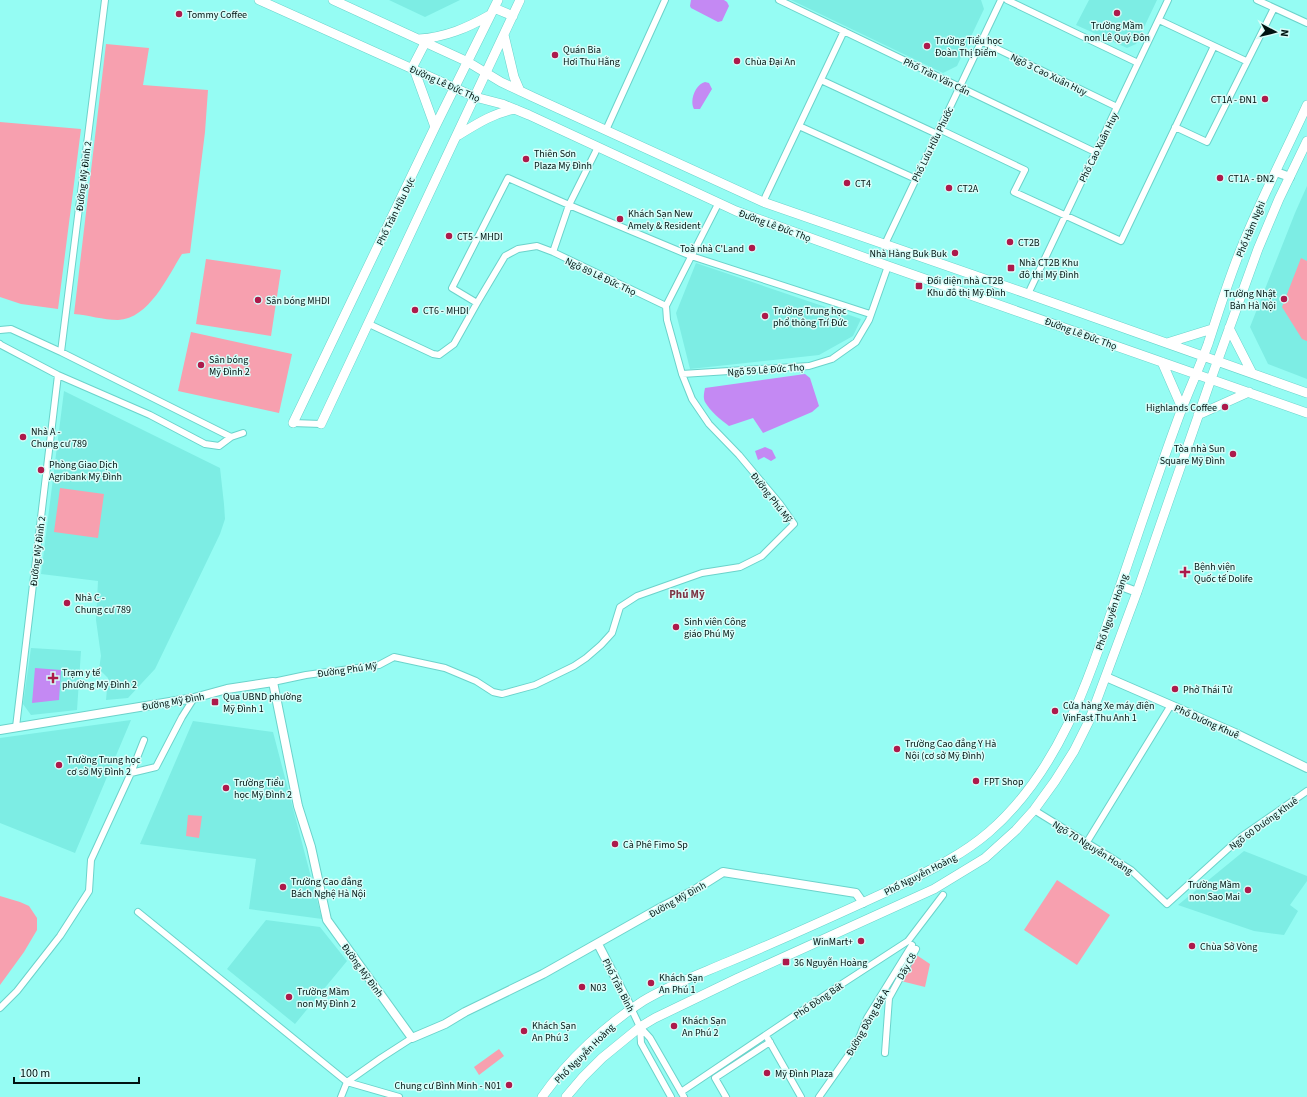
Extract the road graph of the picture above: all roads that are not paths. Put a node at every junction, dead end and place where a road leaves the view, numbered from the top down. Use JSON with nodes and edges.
{"nodes":[{"id":1,"x":105,"y":0,"type":"edge"},
{"id":2,"x":259,"y":0,"type":"edge"},
{"id":3,"x":333,"y":0,"type":"edge"},
{"id":4,"x":520,"y":0,"type":"edge"},
{"id":5,"x":665,"y":0,"type":"edge"},
{"id":6,"x":778,"y":0,"type":"edge"},
{"id":7,"x":1001,"y":0,"type":"edge"},
{"id":8,"x":1007,"y":0,"type":"edge"},
{"id":9,"x":1168,"y":0,"type":"edge"},
{"id":10,"x":1257,"y":0,"type":"edge"},
{"id":11,"x":494,"y":8,"type":"edge"},
{"id":12,"x":1274,"y":8,"type":"junction"},
{"id":13,"x":513,"y":16,"type":"junction"},
{"id":14,"x":1159,"y":20,"type":"junction"},
{"id":15,"x":1307,"y":24,"type":"edge"},
{"id":16,"x":844,"y":32,"type":"junction"},
{"id":17,"x":504,"y":35,"type":"junction"},
{"id":18,"x":421,"y":41,"type":"junction"},
{"id":19,"x":981,"y":41,"type":"junction"},
{"id":20,"x":1214,"y":46,"type":"junction"},
{"id":21,"x":1246,"y":61,"type":"junction"},
{"id":22,"x":468,"y":62,"type":"junction"},
{"id":23,"x":1138,"y":62,"type":"junction"},
{"id":24,"x":413,"y":69,"type":"junction"},
{"id":25,"x":487,"y":72,"type":"junction"},
{"id":26,"x":821,"y":80,"type":"junction"},
{"id":27,"x":959,"y":87,"type":"junction"},
{"id":28,"x":455,"y":88,"type":"junction"},
{"id":29,"x":520,"y":91,"type":"junction"},
{"id":30,"x":475,"y":97,"type":"junction"},
{"id":31,"x":532,"y":97,"type":"junction"},
{"id":32,"x":1307,"y":105,"type":"edge"},
{"id":33,"x":1117,"y":107,"type":"junction"},
{"id":34,"x":515,"y":109,"type":"junction"},
{"id":35,"x":525,"y":113,"type":"junction"},
{"id":36,"x":799,"y":126,"type":"junction"},
{"id":37,"x":435,"y":127,"type":"junction"},
{"id":38,"x":1175,"y":128,"type":"junction"},
{"id":39,"x":606,"y":130,"type":"junction"},
{"id":40,"x":938,"y":132,"type":"junction"},
{"id":41,"x":457,"y":136,"type":"junction"},
{"id":42,"x":1307,"y":141,"type":"edge"},
{"id":43,"x":598,"y":147,"type":"junction"},
{"id":44,"x":1095,"y":152,"type":"junction"},
{"id":45,"x":1276,"y":172,"type":"junction"},
{"id":46,"x":1290,"y":177,"type":"junction"},
{"id":47,"x":916,"y":179,"type":"junction"},
{"id":48,"x":763,"y":202,"type":"junction"},
{"id":49,"x":718,"y":204,"type":"junction"},
{"id":50,"x":569,"y":206,"type":"junction"},
{"id":51,"x":1064,"y":216,"type":"junction"},
{"id":52,"x":885,"y":244,"type":"junction"},
{"id":53,"x":553,"y":252,"type":"junction"},
{"id":54,"x":691,"y":256,"type":"junction"},
{"id":55,"x":888,"y":266,"type":"junction"},
{"id":56,"x":1028,"y":294,"type":"junction"},
{"id":57,"x":477,"y":303,"type":"junction"},
{"id":58,"x":666,"y":306,"type":"junction"},
{"id":59,"x":870,"y":314,"type":"junction"},
{"id":60,"x":369,"y":324,"type":"junction"},
{"id":61,"x":1230,"y":328,"type":"junction"},
{"id":62,"x":1212,"y":329,"type":"junction"},
{"id":63,"x":0,"y":330,"type":"edge"},
{"id":64,"x":1167,"y":343,"type":"junction"},
{"id":65,"x":0,"y":344,"type":"edge"},
{"id":66,"x":61,"y":352,"type":"junction"},
{"id":67,"x":1203,"y":356,"type":"junction"},
{"id":68,"x":1162,"y":362,"type":"junction"},
{"id":69,"x":1218,"y":362,"type":"junction"},
{"id":70,"x":1252,"y":373,"type":"junction"},
{"id":71,"x":58,"y":374,"type":"junction"},
{"id":72,"x":682,"y":374,"type":"junction"},
{"id":73,"x":1196,"y":374,"type":"junction"},
{"id":74,"x":1211,"y":379,"type":"junction"},
{"id":75,"x":1249,"y":392,"type":"junction"},
{"id":76,"x":1307,"y":393,"type":"edge"},
{"id":77,"x":1182,"y":408,"type":"junction"},
{"id":78,"x":1307,"y":413,"type":"edge"},
{"id":79,"x":1198,"y":415,"type":"junction"},
{"id":80,"x":293,"y":423,"type":"joint"},
{"id":81,"x":321,"y":424,"type":"joint"},
{"id":82,"x":243,"y":433,"type":"dead end"},
{"id":83,"x":231,"y":437,"type":"junction"},
{"id":84,"x":1121,"y":586,"type":"junction"},
{"id":85,"x":1137,"y":592,"type":"junction"},
{"id":86,"x":1106,"y":677,"type":"junction"},
{"id":87,"x":273,"y":682,"type":"junction"},
{"id":88,"x":194,"y":698,"type":"junction"},
{"id":89,"x":1171,"y":705,"type":"junction"},
{"id":90,"x":16,"y":727,"type":"junction"},
{"id":91,"x":0,"y":730,"type":"edge"},
{"id":92,"x":144,"y":740,"type":"dead end"},
{"id":93,"x":1307,"y":768,"type":"edge"},
{"id":94,"x":131,"y":773,"type":"junction"},
{"id":95,"x":1307,"y":791,"type":"edge"},
{"id":96,"x":1034,"y":810,"type":"junction"},
{"id":97,"x":1087,"y":842,"type":"junction"},
{"id":98,"x":943,"y":895,"type":"dead end"},
{"id":99,"x":863,"y":903,"type":"junction"},
{"id":100,"x":1167,"y":904,"type":"joint"},
{"id":101,"x":138,"y":912,"type":"dead end"},
{"id":102,"x":598,"y":944,"type":"junction"},
{"id":103,"x":914,"y":947,"type":"joint"},
{"id":104,"x":0,"y":1008,"type":"edge"},
{"id":105,"x":632,"y":1010,"type":"junction"},
{"id":106,"x":640,"y":1027,"type":"junction"},
{"id":107,"x":766,"y":1035,"type":"junction"},
{"id":108,"x":412,"y":1038,"type":"junction"},
{"id":109,"x":770,"y":1042,"type":"junction"},
{"id":110,"x":885,"y":1053,"type":"dead end"},
{"id":111,"x":347,"y":1082,"type":"junction"},
{"id":112,"x":682,"y":1095,"type":"edge"},
{"id":113,"x":341,"y":1097,"type":"edge"},
{"id":114,"x":399,"y":1097,"type":"edge"},
{"id":115,"x":542,"y":1097,"type":"edge"},
{"id":116,"x":566,"y":1097,"type":"edge"},
{"id":117,"x":671,"y":1097,"type":"edge"},
{"id":118,"x":726,"y":1097,"type":"edge"},
{"id":119,"x":801,"y":1097,"type":"edge"},
{"id":120,"x":819,"y":1097,"type":"edge"}],
"edges":[{"from":1,"to":66,"type":"street","name":"Đường Mỹ Đình 2"},
{"from":2,"to":24,"type":"main road","name":"Đường Lê Đức Thọ"},
{"from":3,"to":18,"type":"main road","name":"Đường Lê Đức Thọ"},
{"from":4,"to":13,"type":"main road"},
{"from":5,"to":39,"type":"street"},
{"from":6,"to":16,"type":"street","name":"Phố Trần Văn Cẩn"},
{"from":7,"to":19,"type":"street","name":"Phố Lưu Hữu Phước"},
{"from":8,"to":23,"type":"street"},
{"from":9,"to":14,"type":"street","name":"Phố Cao Xuân Huy"},
{"from":10,"to":12,"type":"street"},
{"from":11,"to":13,"type":"main road"},
{"from":11,"to":18,"type":"main road"},
{"from":11,"to":22,"type":"main road","name":"Phố Trần Hữu Dực"},
{"from":12,"to":15,"type":"street"},
{"from":12,"to":21,"type":"street"},
{"from":13,"to":17,"type":"main road"},
{"from":14,"to":20,"type":"street"},
{"from":14,"to":23,"type":"street","name":"Phố Cao Xuân Huy"},
{"from":16,"to":26,"type":"street"},
{"from":16,"to":27,"type":"street","name":"Phố Trần Văn Cẩn"},
{"from":17,"to":25,"type":"main road"},
{"from":17,"to":29,"type":"main road"},
{"from":18,"to":22,"type":"main road","name":"Đường Lê Đức Thọ"},
{"from":18,"to":24,"type":"main road"},
{"from":19,"to":27,"type":"street","name":"Phố Lưu Hữu Phước"},
{"from":19,"to":33,"type":"street","name":"Ngõ 3 Cao Xuân Huy"},
{"from":20,"to":21,"type":"street"},
{"from":20,"to":38,"type":"street"},
{"from":21,"to":38,"type":"street"},
{"from":22,"to":25,"type":"main road","name":"Đường Lê Đức Thọ"},
{"from":22,"to":28,"type":"main road","name":"Phố Trần Hữu Dực"},
{"from":23,"to":33,"type":"street","name":"Phố Cao Xuân Huy"},
{"from":24,"to":28,"type":"main road","name":"Đường Lê Đức Thọ"},
{"from":24,"to":37,"type":"main road"},
{"from":25,"to":29,"type":"main road","name":"Đường Lê Đức Thọ"},
{"from":25,"to":30,"type":"main road"},
{"from":26,"to":36,"type":"street"},
{"from":26,"to":40,"type":"street"},
{"from":27,"to":40,"type":"street","name":"Phố Lưu Hữu Phước"},
{"from":27,"to":44,"type":"street","name":"Phố Trần Văn Cẩn"},
{"from":28,"to":30,"type":"main road","name":"Đường Lê Đức Thọ"},
{"from":28,"to":37,"type":"main road","name":"Phố Trần Hữu Dực"},
{"from":29,"to":31,"type":"main road","name":"Đường Lê Đức Thọ"},
{"from":30,"to":34,"type":"main road","name":"Đường Lê Đức Thọ"},
{"from":30,"to":41,"type":"main road"},
{"from":31,"to":35,"type":"main road"},
{"from":31,"to":39,"type":"main road","name":"Đường Lê Đức Thọ"},
{"from":32,"to":45,"type":"main road","name":"Phố Hàm Nghi"},
{"from":33,"to":44,"type":"street","name":"Phố Cao Xuân Huy"},
{"from":34,"to":35,"type":"main road","name":"Đường Lê Đức Thọ"},
{"from":34,"to":41,"type":"main road"},
{"from":35,"to":43,"type":"main road","name":"Đường Lê Đức Thọ"},
{"from":36,"to":47,"type":"street"},
{"from":36,"to":48,"type":"street"},
{"from":37,"to":80,"type":"main road","name":"Phố Trần Hữu Dực"},
{"from":38,"to":51,"type":"street"},
{"from":39,"to":48,"type":"main road","name":"Đường Lê Đức Thọ"},
{"from":40,"to":47,"type":"street","name":"Phố Lưu Hữu Phước"},
{"from":40,"to":51,"type":"street"},
{"from":41,"to":60,"type":"main road"},
{"from":42,"to":46,"type":"main road","name":"Phố Hàm Nghi"},
{"from":43,"to":49,"type":"main road","name":"Đường Lê Đức Thọ"},
{"from":43,"to":50,"type":"street","name":"Ngõ 89 Lê Đức Thọ"},
{"from":44,"to":51,"type":"street","name":"Phố Cao Xuân Huy"},
{"from":45,"to":46,"type":"street"},
{"from":45,"to":62,"type":"main road","name":"Phố Hàm Nghi"},
{"from":46,"to":61,"type":"main road","name":"Phố Hàm Nghi"},
{"from":47,"to":52,"type":"street","name":"Phố Lưu Hữu Phước"},
{"from":48,"to":52,"type":"main road","name":"Đường Lê Đức Thọ"},
{"from":49,"to":54,"type":"street"},
{"from":49,"to":55,"type":"main road","name":"Đường Lê Đức Thọ"},
{"from":50,"to":53,"type":"street","name":"Ngõ 89 Lê Đức Thọ"},
{"from":50,"to":54,"type":"street"},
{"from":50,"to":57,"type":"street"},
{"from":51,"to":56,"type":"street","name":"Phố Cao Xuân Huy"},
{"from":52,"to":56,"type":"main road","name":"Đường Lê Đức Thọ"},
{"from":53,"to":57,"type":"street"},
{"from":53,"to":58,"type":"street","name":"Ngõ 89 Lê Đức Thọ"},
{"from":54,"to":58,"type":"street"},
{"from":54,"to":59,"type":"street"},
{"from":55,"to":59,"type":"street","name":"Ngõ 59 Lê Đức Thọ"},
{"from":55,"to":68,"type":"main road","name":"Đường Lê Đức Thọ"},
{"from":56,"to":64,"type":"main road","name":"Đường Lê Đức Thọ"},
{"from":57,"to":60,"type":"street"},
{"from":58,"to":72,"type":"street","name":"Đường Phú Mỹ"},
{"from":59,"to":72,"type":"street","name":"Ngõ 59 Lê Đức Thọ"},
{"from":60,"to":81,"type":"main road"},
{"from":61,"to":69,"type":"main road","name":"Phố Hàm Nghi"},
{"from":61,"to":70,"type":"main road"},
{"from":62,"to":64,"type":"main road"},
{"from":62,"to":67,"type":"main road","name":"Phố Hàm Nghi"},
{"from":63,"to":66,"type":"street"},
{"from":64,"to":67,"type":"main road","name":"Đường Lê Đức Thọ"},
{"from":65,"to":71,"type":"street"},
{"from":66,"to":83,"type":"street"},
{"from":67,"to":69,"type":"main road","name":"Đường Lê Đức Thọ"},
{"from":67,"to":73,"type":"main road","name":"Phố Hàm Nghi"},
{"from":68,"to":73,"type":"main road","name":"Đường Lê Đức Thọ"},
{"from":68,"to":77,"type":"main road"},
{"from":69,"to":70,"type":"main road","name":"Đường Lê Đức Thọ"},
{"from":69,"to":74,"type":"main road","name":"Phố Hàm Nghi"},
{"from":70,"to":76,"type":"main road","name":"Đường Lê Đức Thọ"},
{"from":71,"to":83,"type":"street"},
{"from":71,"to":90,"type":"street","name":"Đường Mỹ Đình 2"},
{"from":72,"to":87,"type":"street","name":"Đường Phú Mỹ"},
{"from":73,"to":74,"type":"main road","name":"Đường Lê Đức Thọ"},
{"from":73,"to":77,"type":"main road","name":"Phố Nguyễn Hoàng"},
{"from":74,"to":75,"type":"main road","name":"Đường Lê Đức Thọ"},
{"from":74,"to":79,"type":"main road","name":"Phố Nguyễn Hoàng"},
{"from":75,"to":78,"type":"main road","name":"Đường Lê Đức Thọ"},
{"from":75,"to":79,"type":"main road"},
{"from":77,"to":84,"type":"main road","name":"Phố Nguyễn Hoàng"},
{"from":79,"to":85,"type":"main road","name":"Phố Nguyễn Hoàng"},
{"from":80,"to":81,"type":"street"},
{"from":82,"to":83,"type":"street"},
{"from":84,"to":85,"type":"street"},
{"from":84,"to":99,"type":"main road","name":"Phố Nguyễn Hoàng"},
{"from":85,"to":86,"type":"main road","name":"Phố Nguyễn Hoàng"},
{"from":86,"to":89,"type":"street","name":"Phố Dương Khuê"},
{"from":86,"to":96,"type":"main road","name":"Phố Nguyễn Hoàng"},
{"from":87,"to":88,"type":"street","name":"Đường Mỹ Đình"},
{"from":87,"to":108,"type":"street","name":"Đường Mỹ Đình"},
{"from":88,"to":90,"type":"street","name":"Đường Mỹ Đình"},
{"from":88,"to":94,"type":"street"},
{"from":89,"to":93,"type":"street","name":"Phố Dương Khuê"},
{"from":89,"to":97,"type":"street"},
{"from":90,"to":91,"type":"street","name":"Đường Mỹ Đình"},
{"from":92,"to":94,"type":"street"},
{"from":94,"to":104,"type":"street"},
{"from":95,"to":100,"type":"street","name":"Ngõ 60 Dương Khuê"},
{"from":96,"to":97,"type":"street","name":"Ngõ 70 Nguyễn Hoàng"},
{"from":96,"to":106,"type":"main road","name":"Phố Nguyễn Hoàng"},
{"from":97,"to":100,"type":"street","name":"Ngõ 70 Nguyễn Hoàng"},
{"from":98,"to":107,"type":"street","name":"Phố Đồng Bát"},
{"from":99,"to":102,"type":"street","name":"Đường Mỹ Đình"},
{"from":99,"to":105,"type":"main road","name":"Phố Nguyễn Hoàng"},
{"from":101,"to":111,"type":"street"},
{"from":102,"to":105,"type":"street","name":"Phố Trần Bình"},
{"from":102,"to":108,"type":"street","name":"Đường Mỹ Đình"},
{"from":103,"to":110,"type":"street","name":"Dãy C8"},
{"from":103,"to":120,"type":"street","name":"Đường Đồng Bát A"},
{"from":105,"to":106,"type":"street","name":"Phố Trần Bình"},
{"from":105,"to":115,"type":"main road","name":"Phố Nguyễn Hoàng"},
{"from":106,"to":112,"type":"street","name":"Phố Trần Bình"},
{"from":106,"to":116,"type":"main road","name":"Phố Nguyễn Hoàng"},
{"from":106,"to":117,"type":"street","name":"Phố Trần Bình"},
{"from":107,"to":109,"type":"street"},
{"from":107,"to":112,"type":"street","name":"Phố Đồng Bát"},
{"from":108,"to":111,"type":"street"},
{"from":109,"to":118,"type":"street"},
{"from":109,"to":119,"type":"street"},
{"from":111,"to":113,"type":"street"},
{"from":111,"to":114,"type":"street"}]}
